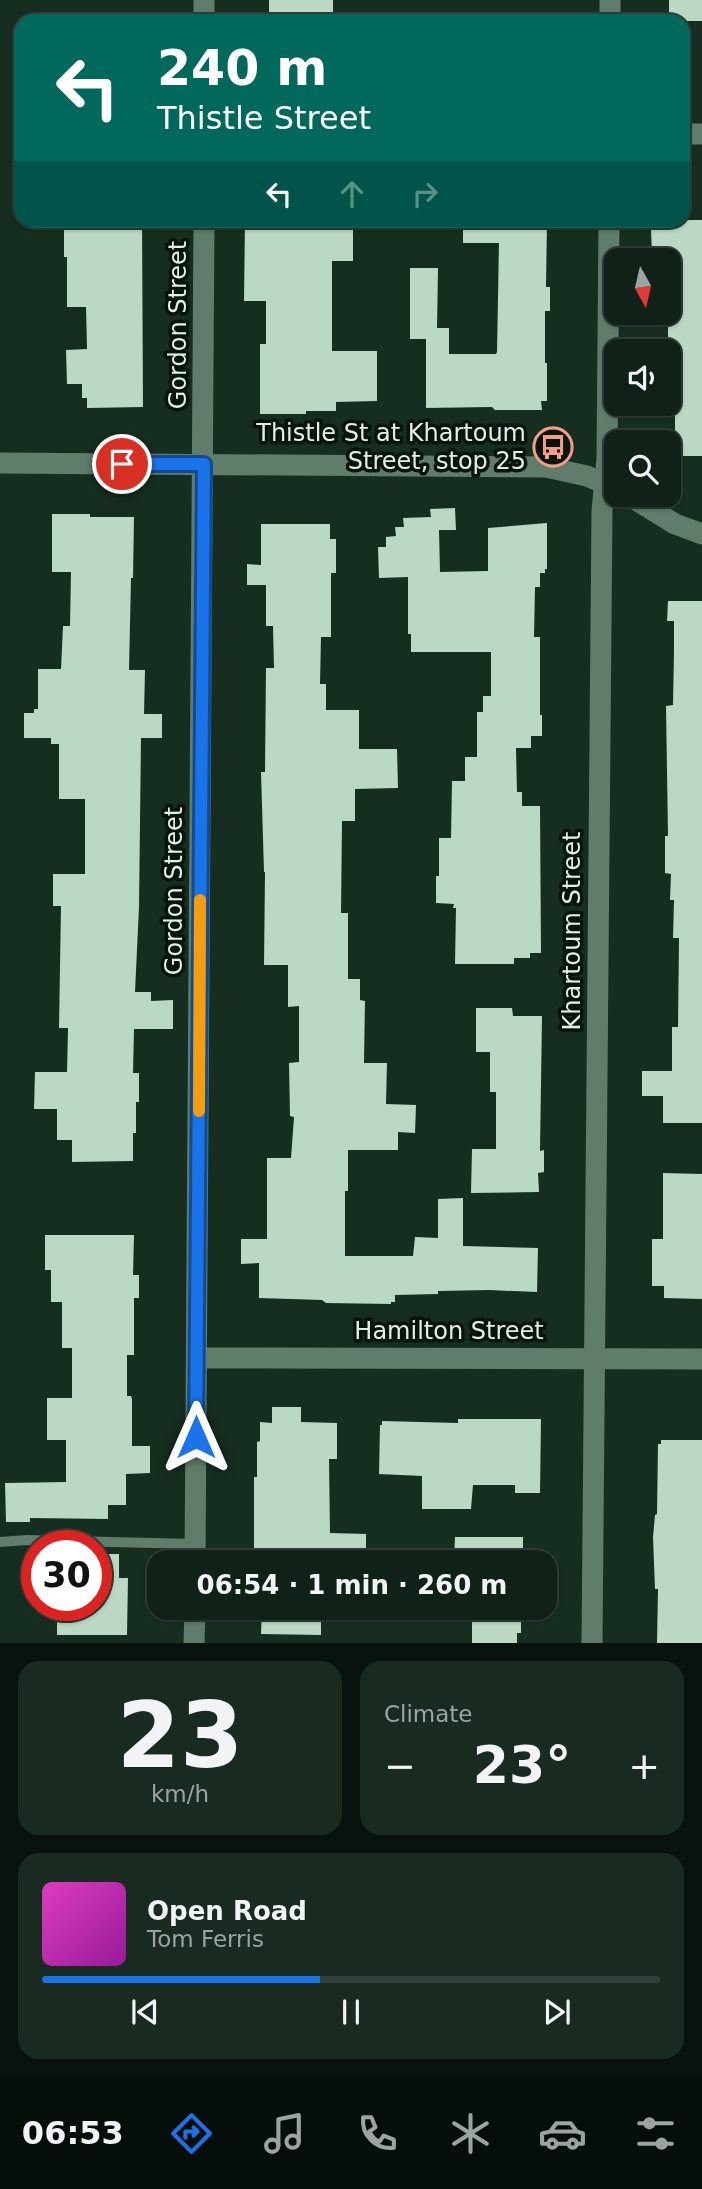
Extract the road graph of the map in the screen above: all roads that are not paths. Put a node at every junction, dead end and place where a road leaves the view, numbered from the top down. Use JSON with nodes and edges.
{"nodes":[{"id":1,"x":204,"y":228,"type":"edge"},
{"id":2,"x":609,"y":228,"type":"edge"},
{"id":3,"x":607,"y":430,"type":"edge"},
{"id":4,"x":0,"y":463,"type":"edge"},
{"id":5,"x":204,"y":464,"type":"junction"},
{"id":6,"x":604,"y":483,"type":"edge"},
{"id":7,"x":604,"y":503,"type":"edge"},
{"id":8,"x":647,"y":507,"type":"edge"},
{"id":9,"x":702,"y":534,"type":"edge"},
{"id":10,"x":594,"y":1357,"type":"junction"},
{"id":11,"x":197,"y":1358,"type":"junction"},
{"id":12,"x":702,"y":1359,"type":"edge"},
{"id":13,"x":0,"y":1542,"type":"edge"},
{"id":14,"x":156,"y":1550,"type":"edge"},
{"id":15,"x":195,"y":1550,"type":"edge"},
{"id":16,"x":195,"y":1620,"type":"edge"},
{"id":17,"x":194,"y":1643,"type":"edge"},
{"id":18,"x":592,"y":1643,"type":"edge"}],
"edges":[{"from":1,"to":5,"type":"street","name":"Gordon Street"},
{"from":2,"to":3,"type":"street","name":"Khartoum Street"},
{"from":4,"to":5,"type":"street"},
{"from":5,"to":6,"type":"street"},
{"from":5,"to":11,"type":"street","name":"Gordon Street"},
{"from":7,"to":10,"type":"street","name":"Khartoum Street"},
{"from":8,"to":9,"type":"street"},
{"from":10,"to":11,"type":"street","name":"Hamilton Street"},
{"from":10,"to":12,"type":"street","name":"Hamilton Street"},
{"from":10,"to":18,"type":"street","name":"Khartoum Street"},
{"from":11,"to":15,"type":"street","name":"Gordon Street"},
{"from":13,"to":14,"type":"lane"},
{"from":16,"to":17,"type":"street"}]}
